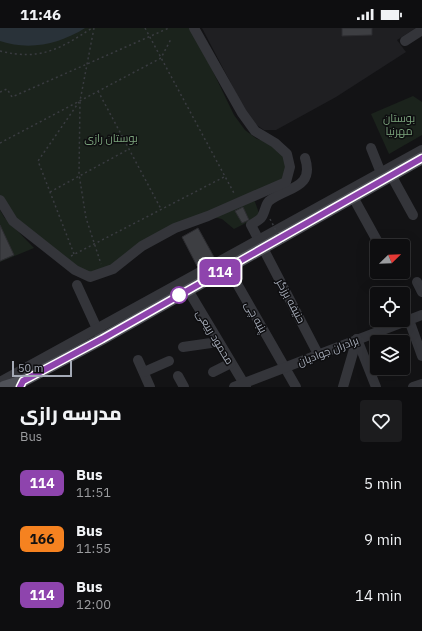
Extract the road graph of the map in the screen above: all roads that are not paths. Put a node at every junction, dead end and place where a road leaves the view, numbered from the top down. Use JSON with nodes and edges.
{"nodes":[{"id":1,"x":194,"y":28,"type":"edge"},
{"id":2,"x":422,"y":30,"type":"edge"},
{"id":3,"x":405,"y":41,"type":"dead end"},
{"id":4,"x":371,"y":148,"type":"dead end"},
{"id":5,"x":422,"y":150,"type":"edge"},
{"id":6,"x":306,"y":158,"type":"dead end"},
{"id":7,"x":422,"y":158,"type":"edge"},
{"id":8,"x":387,"y":178,"type":"junction"},
{"id":9,"x":353,"y":197,"type":"junction"},
{"id":10,"x":0,"y":200,"type":"edge"},
{"id":11,"x":413,"y":215,"type":"dead end"},
{"id":12,"x":376,"y":239,"type":"edge"},
{"id":13,"x":263,"y":248,"type":"junction"},
{"id":14,"x":228,"y":268,"type":"junction"},
{"id":15,"x":417,"y":282,"type":"dead end"},
{"id":16,"x":77,"y":286,"type":"dead end"},
{"id":17,"x":188,"y":290,"type":"junction"},
{"id":18,"x":422,"y":292,"type":"edge"},
{"id":19,"x":422,"y":315,"type":"edge"},
{"id":20,"x":410,"y":320,"type":"edge"},
{"id":21,"x":410,"y":323,"type":"edge"},
{"id":22,"x":390,"y":327,"type":"edge"},
{"id":23,"x":102,"y":339,"type":"junction"},
{"id":24,"x":357,"y":339,"type":"junction"},
{"id":25,"x":218,"y":342,"type":"junction"},
{"id":26,"x":183,"y":347,"type":"dead end"},
{"id":27,"x":318,"y":354,"type":"junction"},
{"id":28,"x":422,"y":356,"type":"edge"},
{"id":29,"x":138,"y":360,"type":"dead end"},
{"id":30,"x":169,"y":362,"type":"dead end"},
{"id":31,"x":231,"y":363,"type":"junction"},
{"id":32,"x":284,"y":367,"type":"junction"},
{"id":33,"x":144,"y":372,"type":"junction"},
{"id":34,"x":212,"y":372,"type":"dead end"},
{"id":35,"x":178,"y":376,"type":"dead end"},
{"id":36,"x":0,"y":382,"type":"edge"},
{"id":37,"x":422,"y":384,"type":"edge"},
{"id":38,"x":23,"y":385,"type":"edge"},
{"id":39,"x":241,"y":386,"type":"edge"},
{"id":40,"x":342,"y":386,"type":"edge"},
{"id":41,"x":4,"y":387,"type":"edge"},
{"id":42,"x":150,"y":387,"type":"edge"},
{"id":43,"x":184,"y":387,"type":"edge"},
{"id":44,"x":296,"y":387,"type":"edge"},
{"id":45,"x":376,"y":387,"type":"edge"},
{"id":46,"x":413,"y":387,"type":"edge"}],
"edges":[{"from":1,"to":10,"type":"street"},
{"from":2,"to":3,"type":"street"},
{"from":4,"to":8,"type":"street"},
{"from":5,"to":36,"type":"street"},
{"from":6,"to":13,"type":"street","name":"حنیفه برزگر"},
{"from":7,"to":8,"type":"main road"},
{"from":8,"to":9,"type":"main road"},
{"from":8,"to":11,"type":"street"},
{"from":9,"to":12,"type":"street"},
{"from":9,"to":13,"type":"main road"},
{"from":13,"to":14,"type":"main road"},
{"from":13,"to":27,"type":"street","name":"حنیفه برزگر"},
{"from":14,"to":17,"type":"main road"},
{"from":14,"to":32,"type":"street","name":"پنبه چی"},
{"from":15,"to":18,"type":"street"},
{"from":16,"to":23,"type":"street"},
{"from":17,"to":23,"type":"main road"},
{"from":17,"to":25,"type":"street","name":"محمود ربیعی"},
{"from":19,"to":20,"type":"street","name":"برادران جوادیان"},
{"from":21,"to":28,"type":"street"},
{"from":22,"to":24,"type":"street","name":"برادران جوادیان"},
{"from":23,"to":38,"type":"main road"},
{"from":24,"to":27,"type":"street","name":"برادران جوادیان"},
{"from":24,"to":40,"type":"street"},
{"from":24,"to":45,"type":"street"},
{"from":25,"to":26,"type":"street"},
{"from":25,"to":31,"type":"street","name":"محمود ربیعی"},
{"from":27,"to":32,"type":"street","name":"برادران جوادیان"},
{"from":29,"to":33,"type":"street"},
{"from":30,"to":33,"type":"street"},
{"from":31,"to":34,"type":"street"},
{"from":31,"to":39,"type":"street","name":"محمود ربیعی"},
{"from":32,"to":39,"type":"street","name":"برادران جوادیان"},
{"from":32,"to":44,"type":"street","name":"پنبه چی"},
{"from":33,"to":42,"type":"street"},
{"from":35,"to":43,"type":"street"},
{"from":37,"to":46,"type":"street"},
{"from":38,"to":41,"type":"main road"}]}
